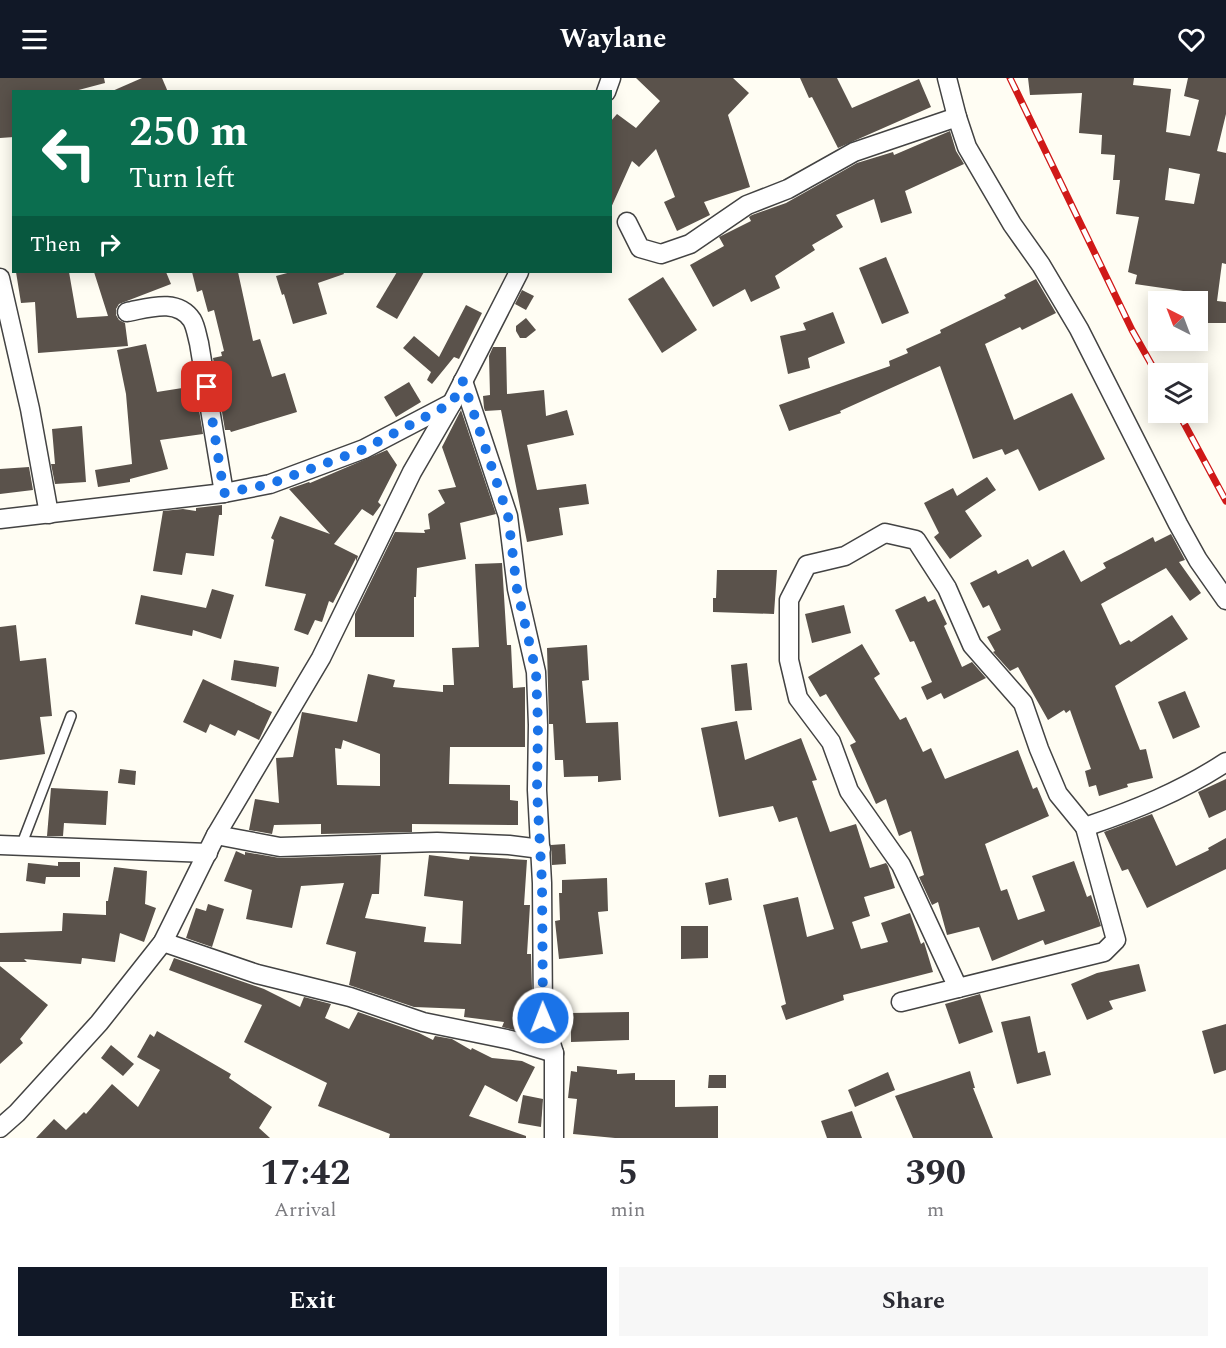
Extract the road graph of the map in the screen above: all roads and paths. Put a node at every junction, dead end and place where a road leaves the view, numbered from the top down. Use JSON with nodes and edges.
{"nodes":[{"id":1,"x":947,"y":78,"type":"edge"},
{"id":2,"x":957,"y":117,"type":"junction"},
{"id":3,"x":627,"y":222,"type":"dead end"},
{"id":4,"x":518,"y":273,"type":"edge"},
{"id":5,"x":0,"y":278,"type":"edge"},
{"id":6,"x":127,"y":312,"type":"dead end"},
{"id":7,"x":463,"y":381,"type":"junction"},
{"id":8,"x":452,"y":403,"type":"junction"},
{"id":9,"x":224,"y":493,"type":"junction"},
{"id":10,"x":49,"y":514,"type":"junction"},
{"id":11,"x":0,"y":519,"type":"edge"},
{"id":12,"x":1226,"y":600,"type":"edge"},
{"id":13,"x":71,"y":716,"type":"dead end"},
{"id":14,"x":1226,"y":762,"type":"edge"},
{"id":15,"x":1085,"y":827,"type":"junction"},
{"id":16,"x":216,"y":835,"type":"junction"},
{"id":17,"x":0,"y":845,"type":"edge"},
{"id":18,"x":21,"y":846,"type":"junction"},
{"id":19,"x":541,"y":849,"type":"junction"},
{"id":20,"x":207,"y":853,"type":"junction"},
{"id":21,"x":163,"y":942,"type":"junction"},
{"id":22,"x":958,"y":988,"type":"junction"},
{"id":23,"x":901,"y":1002,"type":"dead end"},
{"id":24,"x":554,"y":1053,"type":"junction"},
{"id":25,"x":0,"y":1128,"type":"edge"},
{"id":26,"x":554,"y":1138,"type":"edge"}],
"edges":[{"from":1,"to":2,"type":"street"},
{"from":2,"to":3,"type":"street"},
{"from":2,"to":12,"type":"street"},
{"from":4,"to":7,"type":"street"},
{"from":5,"to":10,"type":"street"},
{"from":6,"to":9,"type":"street"},
{"from":7,"to":8,"type":"street"},
{"from":7,"to":19,"type":"street"},
{"from":8,"to":9,"type":"street"},
{"from":8,"to":16,"type":"street"},
{"from":9,"to":10,"type":"street"},
{"from":10,"to":11,"type":"street"},
{"from":13,"to":18,"type":"lane"},
{"from":14,"to":15,"type":"street"},
{"from":15,"to":22,"type":"street"},
{"from":15,"to":22,"type":"street"},
{"from":16,"to":19,"type":"street"},
{"from":16,"to":20,"type":"street"},
{"from":17,"to":18,"type":"street"},
{"from":18,"to":20,"type":"street"},
{"from":19,"to":24,"type":"street"},
{"from":20,"to":21,"type":"street"},
{"from":21,"to":24,"type":"street"},
{"from":21,"to":25,"type":"street"},
{"from":22,"to":23,"type":"street"},
{"from":24,"to":26,"type":"street"}]}
